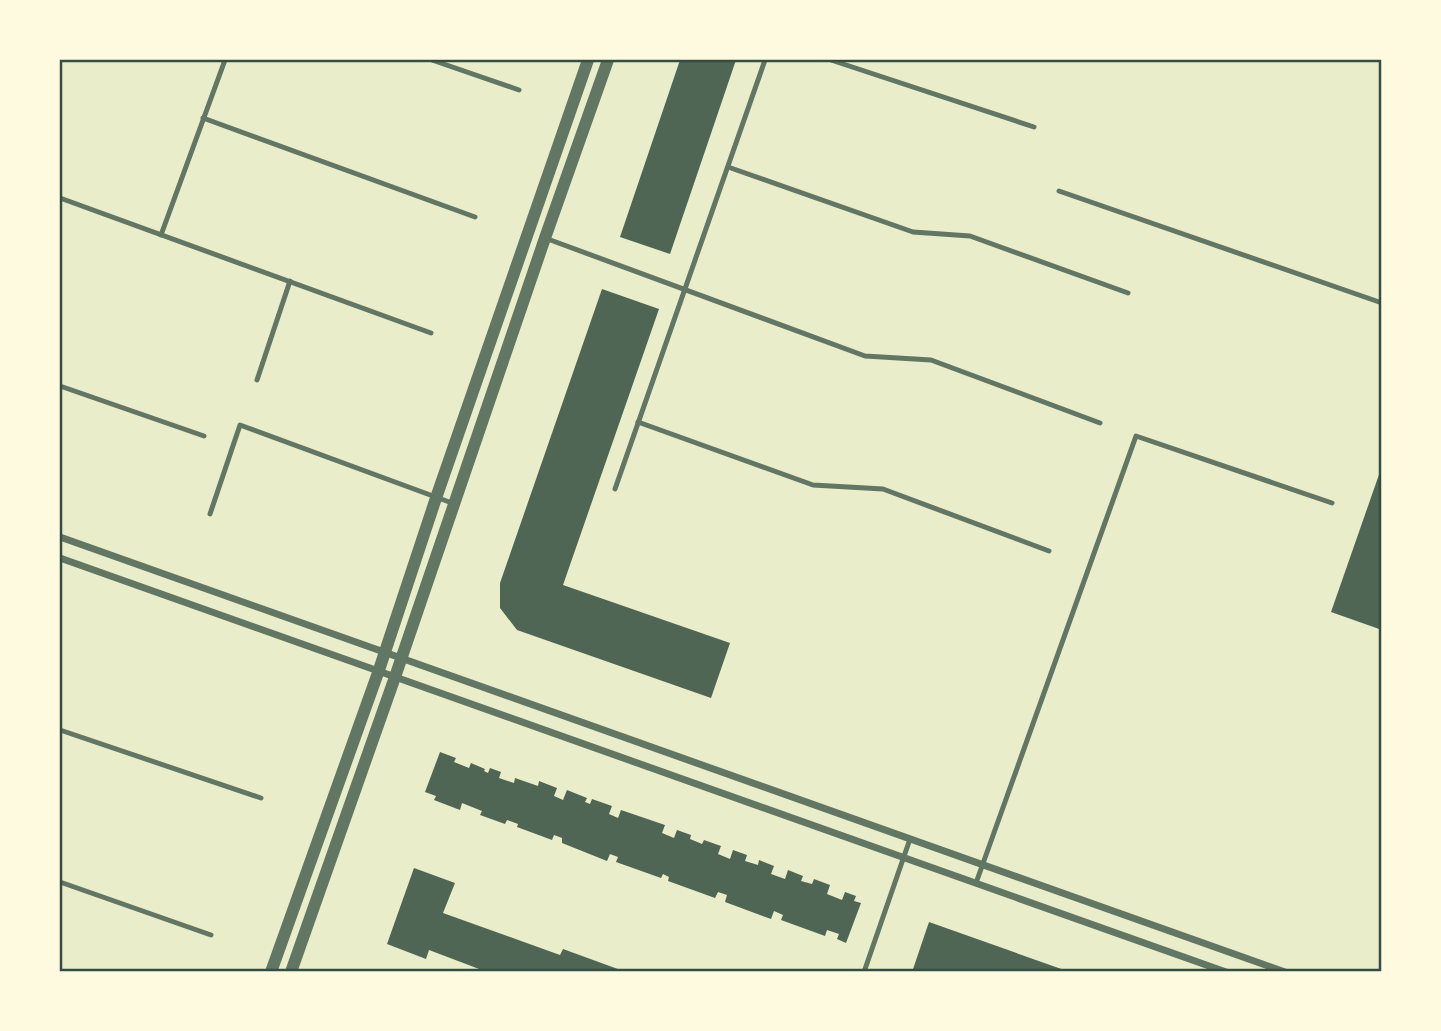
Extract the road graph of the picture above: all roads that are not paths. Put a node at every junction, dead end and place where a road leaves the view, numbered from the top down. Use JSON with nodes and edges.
{"nodes":[{"id":1,"x":225,"y":60,"type":"edge"},
{"id":2,"x":432,"y":60,"type":"edge"},
{"id":3,"x":588,"y":60,"type":"edge"},
{"id":4,"x":608,"y":60,"type":"edge"},
{"id":5,"x":765,"y":60,"type":"edge"},
{"id":6,"x":831,"y":60,"type":"edge"},
{"id":7,"x":519,"y":90,"type":"dead end"},
{"id":8,"x":203,"y":118,"type":"junction"},
{"id":9,"x":1034,"y":127,"type":"dead end"},
{"id":10,"x":728,"y":167,"type":"junction"},
{"id":11,"x":1059,"y":191,"type":"dead end"},
{"id":12,"x":60,"y":198,"type":"edge"},
{"id":13,"x":475,"y":218,"type":"dead end"},
{"id":14,"x":161,"y":235,"type":"junction"},
{"id":15,"x":545,"y":238,"type":"junction"},
{"id":16,"x":290,"y":281,"type":"junction"},
{"id":17,"x":685,"y":289,"type":"junction"},
{"id":18,"x":1128,"y":293,"type":"dead end"},
{"id":19,"x":1381,"y":303,"type":"edge"},
{"id":20,"x":431,"y":332,"type":"dead end"},
{"id":21,"x":257,"y":380,"type":"dead end"},
{"id":22,"x":60,"y":386,"type":"edge"},
{"id":23,"x":638,"y":422,"type":"junction"},
{"id":24,"x":1100,"y":423,"type":"dead end"},
{"id":25,"x":204,"y":436,"type":"dead end"},
{"id":26,"x":615,"y":489,"type":"dead end"},
{"id":27,"x":436,"y":498,"type":"junction"},
{"id":28,"x":1332,"y":503,"type":"dead end"},
{"id":29,"x":455,"y":504,"type":"junction"},
{"id":30,"x":210,"y":514,"type":"dead end"},
{"id":31,"x":60,"y":537,"type":"edge"},
{"id":32,"x":1049,"y":551,"type":"dead end"},
{"id":33,"x":60,"y":558,"type":"edge"},
{"id":34,"x":385,"y":653,"type":"junction"},
{"id":35,"x":401,"y":659,"type":"junction"},
{"id":36,"x":379,"y":670,"type":"junction"},
{"id":37,"x":395,"y":677,"type":"junction"},
{"id":38,"x":60,"y":730,"type":"edge"},
{"id":39,"x":261,"y":798,"type":"dead end"},
{"id":40,"x":910,"y":839,"type":"junction"},
{"id":41,"x":904,"y":857,"type":"junction"},
{"id":42,"x":983,"y":865,"type":"junction"},
{"id":43,"x":60,"y":882,"type":"edge"},
{"id":44,"x":976,"y":883,"type":"junction"},
{"id":45,"x":211,"y":936,"type":"dead end"},
{"id":46,"x":271,"y":971,"type":"edge"},
{"id":47,"x":291,"y":971,"type":"edge"},
{"id":48,"x":864,"y":971,"type":"edge"},
{"id":49,"x":1226,"y":971,"type":"edge"},
{"id":50,"x":1285,"y":971,"type":"edge"}],
"edges":[{"from":1,"to":8,"type":"lane"},
{"from":2,"to":7,"type":"lane"},
{"from":3,"to":27,"type":"street"},
{"from":4,"to":15,"type":"street"},
{"from":5,"to":10,"type":"lane"},
{"from":6,"to":9,"type":"lane"},
{"from":8,"to":13,"type":"lane"},
{"from":8,"to":14,"type":"lane"},
{"from":10,"to":17,"type":"lane"},
{"from":10,"to":18,"type":"lane"},
{"from":11,"to":19,"type":"lane"},
{"from":12,"to":14,"type":"lane"},
{"from":14,"to":16,"type":"lane"},
{"from":15,"to":17,"type":"lane"},
{"from":15,"to":29,"type":"street"},
{"from":16,"to":20,"type":"lane"},
{"from":16,"to":21,"type":"lane"},
{"from":17,"to":23,"type":"lane"},
{"from":17,"to":24,"type":"lane"},
{"from":22,"to":25,"type":"lane"},
{"from":23,"to":26,"type":"lane"},
{"from":23,"to":32,"type":"lane"},
{"from":27,"to":29,"type":"lane"},
{"from":27,"to":30,"type":"lane"},
{"from":27,"to":34,"type":"street"},
{"from":28,"to":42,"type":"lane"},
{"from":29,"to":35,"type":"street"},
{"from":31,"to":34,"type":"street"},
{"from":33,"to":36,"type":"street"},
{"from":34,"to":35,"type":"street"},
{"from":34,"to":36,"type":"street"},
{"from":35,"to":37,"type":"street"},
{"from":35,"to":40,"type":"street"},
{"from":36,"to":37,"type":"street"},
{"from":36,"to":46,"type":"street"},
{"from":37,"to":41,"type":"street"},
{"from":37,"to":47,"type":"street"},
{"from":38,"to":39,"type":"lane"},
{"from":40,"to":41,"type":"lane"},
{"from":40,"to":42,"type":"street"},
{"from":41,"to":44,"type":"street"},
{"from":41,"to":48,"type":"lane"},
{"from":42,"to":44,"type":"lane"},
{"from":42,"to":50,"type":"street"},
{"from":43,"to":45,"type":"lane"},
{"from":44,"to":49,"type":"street"}]}
